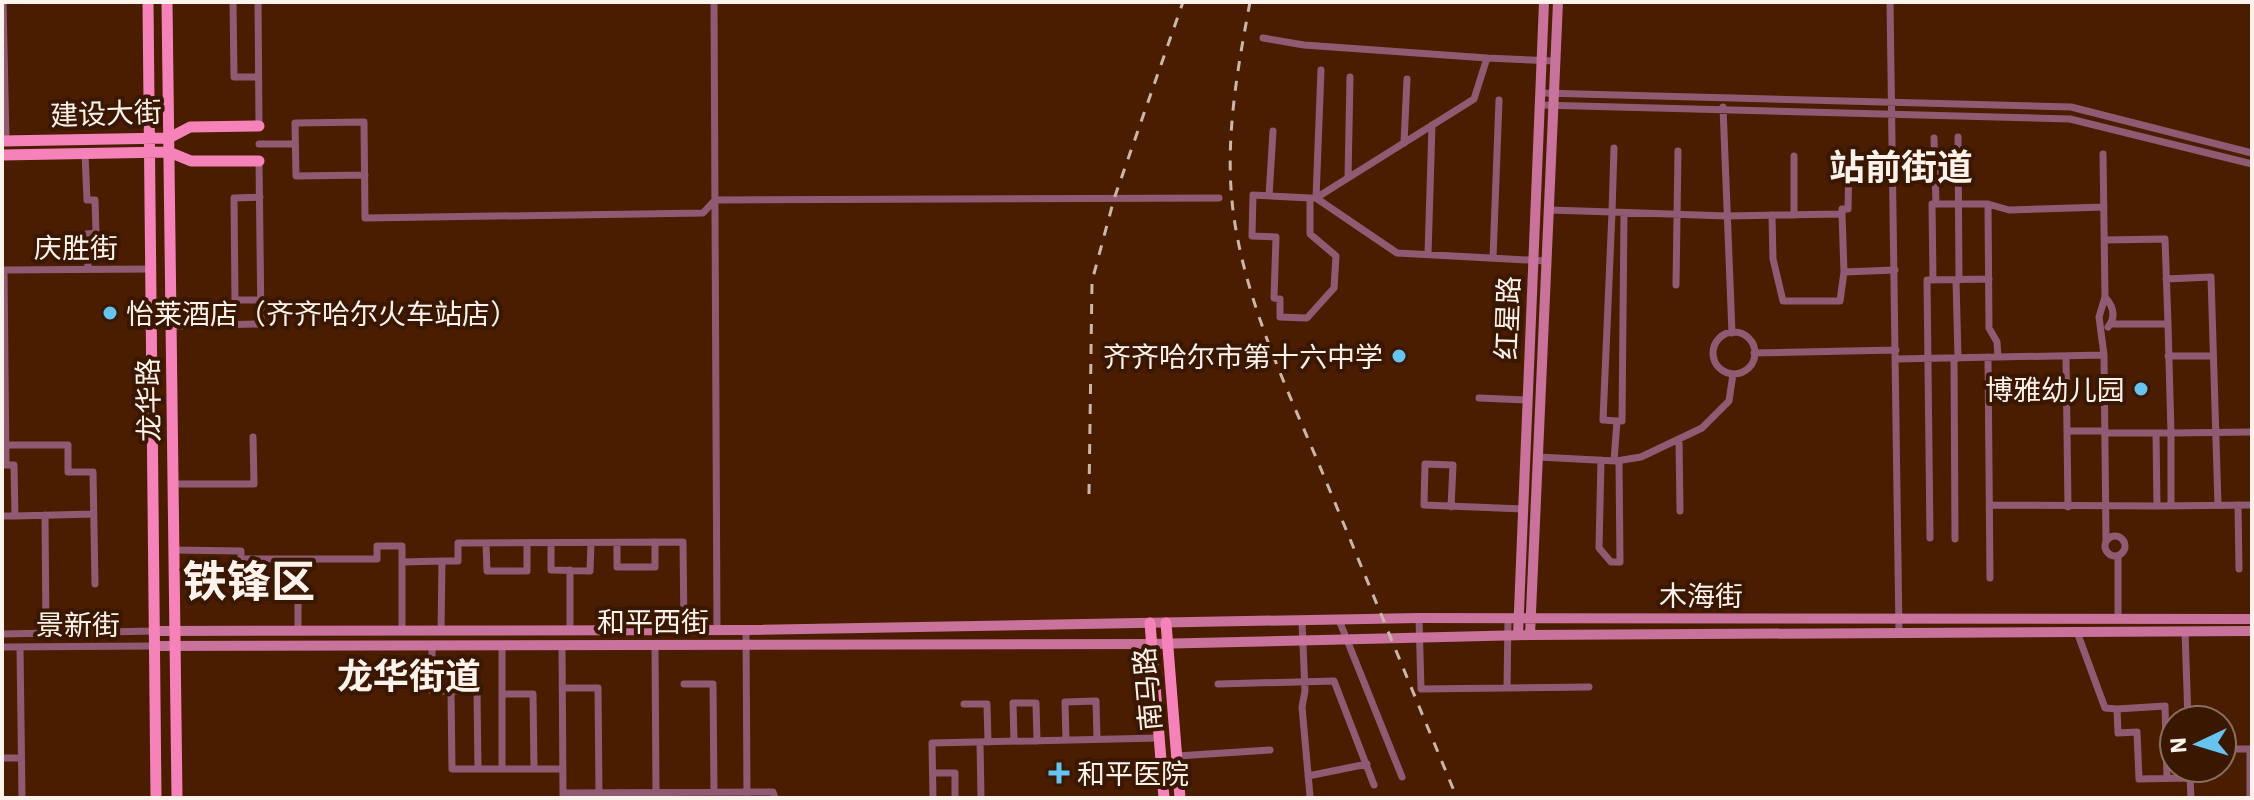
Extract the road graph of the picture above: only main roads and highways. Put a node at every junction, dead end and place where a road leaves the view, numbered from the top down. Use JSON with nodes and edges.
{"nodes":[{"id":1,"x":148,"y":2,"type":"edge"},
{"id":2,"x":167,"y":2,"type":"edge"},
{"id":3,"x":1544,"y":2,"type":"edge"},
{"id":4,"x":1558,"y":2,"type":"edge"},
{"id":5,"x":259,"y":126,"type":"road end"},
{"id":6,"x":149,"y":138,"type":"junction"},
{"id":7,"x":169,"y":138,"type":"junction"},
{"id":8,"x":4,"y":140,"type":"edge"},
{"id":9,"x":169,"y":152,"type":"junction"},
{"id":10,"x":149,"y":153,"type":"junction"},
{"id":11,"x":2,"y":155,"type":"edge"},
{"id":12,"x":259,"y":161,"type":"road end"},
{"id":13,"x":1513,"y":618,"type":"junction"},
{"id":14,"x":1531,"y":618,"type":"junction"},
{"id":15,"x":2252,"y":619,"type":"edge"},
{"id":16,"x":1150,"y":623,"type":"junction"},
{"id":17,"x":1166,"y":623,"type":"junction"},
{"id":18,"x":175,"y":630,"type":"junction"},
{"id":19,"x":154,"y":631,"type":"junction"},
{"id":20,"x":2252,"y":631,"type":"edge"},
{"id":21,"x":1513,"y":635,"type":"junction"},
{"id":22,"x":1530,"y":635,"type":"junction"},
{"id":23,"x":1151,"y":644,"type":"junction"},
{"id":24,"x":1168,"y":644,"type":"junction"},
{"id":25,"x":154,"y":646,"type":"junction"},
{"id":26,"x":175,"y":646,"type":"junction"},
{"id":27,"x":156,"y":798,"type":"edge"},
{"id":28,"x":177,"y":798,"type":"edge"},
{"id":29,"x":1164,"y":798,"type":"edge"},
{"id":30,"x":1180,"y":798,"type":"edge"}],
"edges":[{"from":1,"to":6,"type":"main road","name":"龙华路"},
{"from":2,"to":7,"type":"main road","name":"龙华路"},
{"from":3,"to":13,"type":"main road","name":"红星路"},
{"from":4,"to":14,"type":"main road","name":"红星路"},
{"from":5,"to":7,"type":"main road","name":"建设大街"},
{"from":6,"to":7,"type":"main road","name":"建设大街"},
{"from":6,"to":8,"type":"main road","name":"建设大街"},
{"from":6,"to":10,"type":"main road","name":"龙华路"},
{"from":7,"to":9,"type":"main road","name":"龙华路"},
{"from":9,"to":10,"type":"main road","name":"建设大街"},
{"from":9,"to":12,"type":"main road","name":"建设大街"},
{"from":9,"to":18,"type":"main road","name":"龙华路"},
{"from":10,"to":11,"type":"main road","name":"建设大街"},
{"from":10,"to":19,"type":"main road","name":"龙华路"},
{"from":13,"to":14,"type":"main road","name":"木海街"},
{"from":13,"to":17,"type":"main road","name":"木海街"},
{"from":13,"to":21,"type":"main road","name":"红星路"},
{"from":14,"to":15,"type":"main road","name":"木海街"},
{"from":14,"to":22,"type":"main road","name":"红星路"},
{"from":16,"to":17,"type":"main road","name":"木海街"},
{"from":16,"to":18,"type":"main road","name":"和平西街"},
{"from":16,"to":23,"type":"main road","name":"南马路"},
{"from":17,"to":24,"type":"main road","name":"南马路"},
{"from":18,"to":19,"type":"main road","name":"和平西街"},
{"from":18,"to":26,"type":"main road","name":"龙华路"},
{"from":19,"to":25,"type":"main road","name":"龙华路"},
{"from":20,"to":22,"type":"main road","name":"木海街"},
{"from":21,"to":22,"type":"main road","name":"木海街"},
{"from":21,"to":24,"type":"main road","name":"木海街"},
{"from":23,"to":24,"type":"main road","name":"木海街"},
{"from":23,"to":26,"type":"main road","name":"和平西街"},
{"from":23,"to":29,"type":"main road","name":"南马路"},
{"from":24,"to":30,"type":"main road","name":"南马路"},
{"from":25,"to":26,"type":"main road","name":"和平西街"},
{"from":25,"to":27,"type":"main road","name":"龙华路"},
{"from":26,"to":28,"type":"main road","name":"龙华路"}]}
